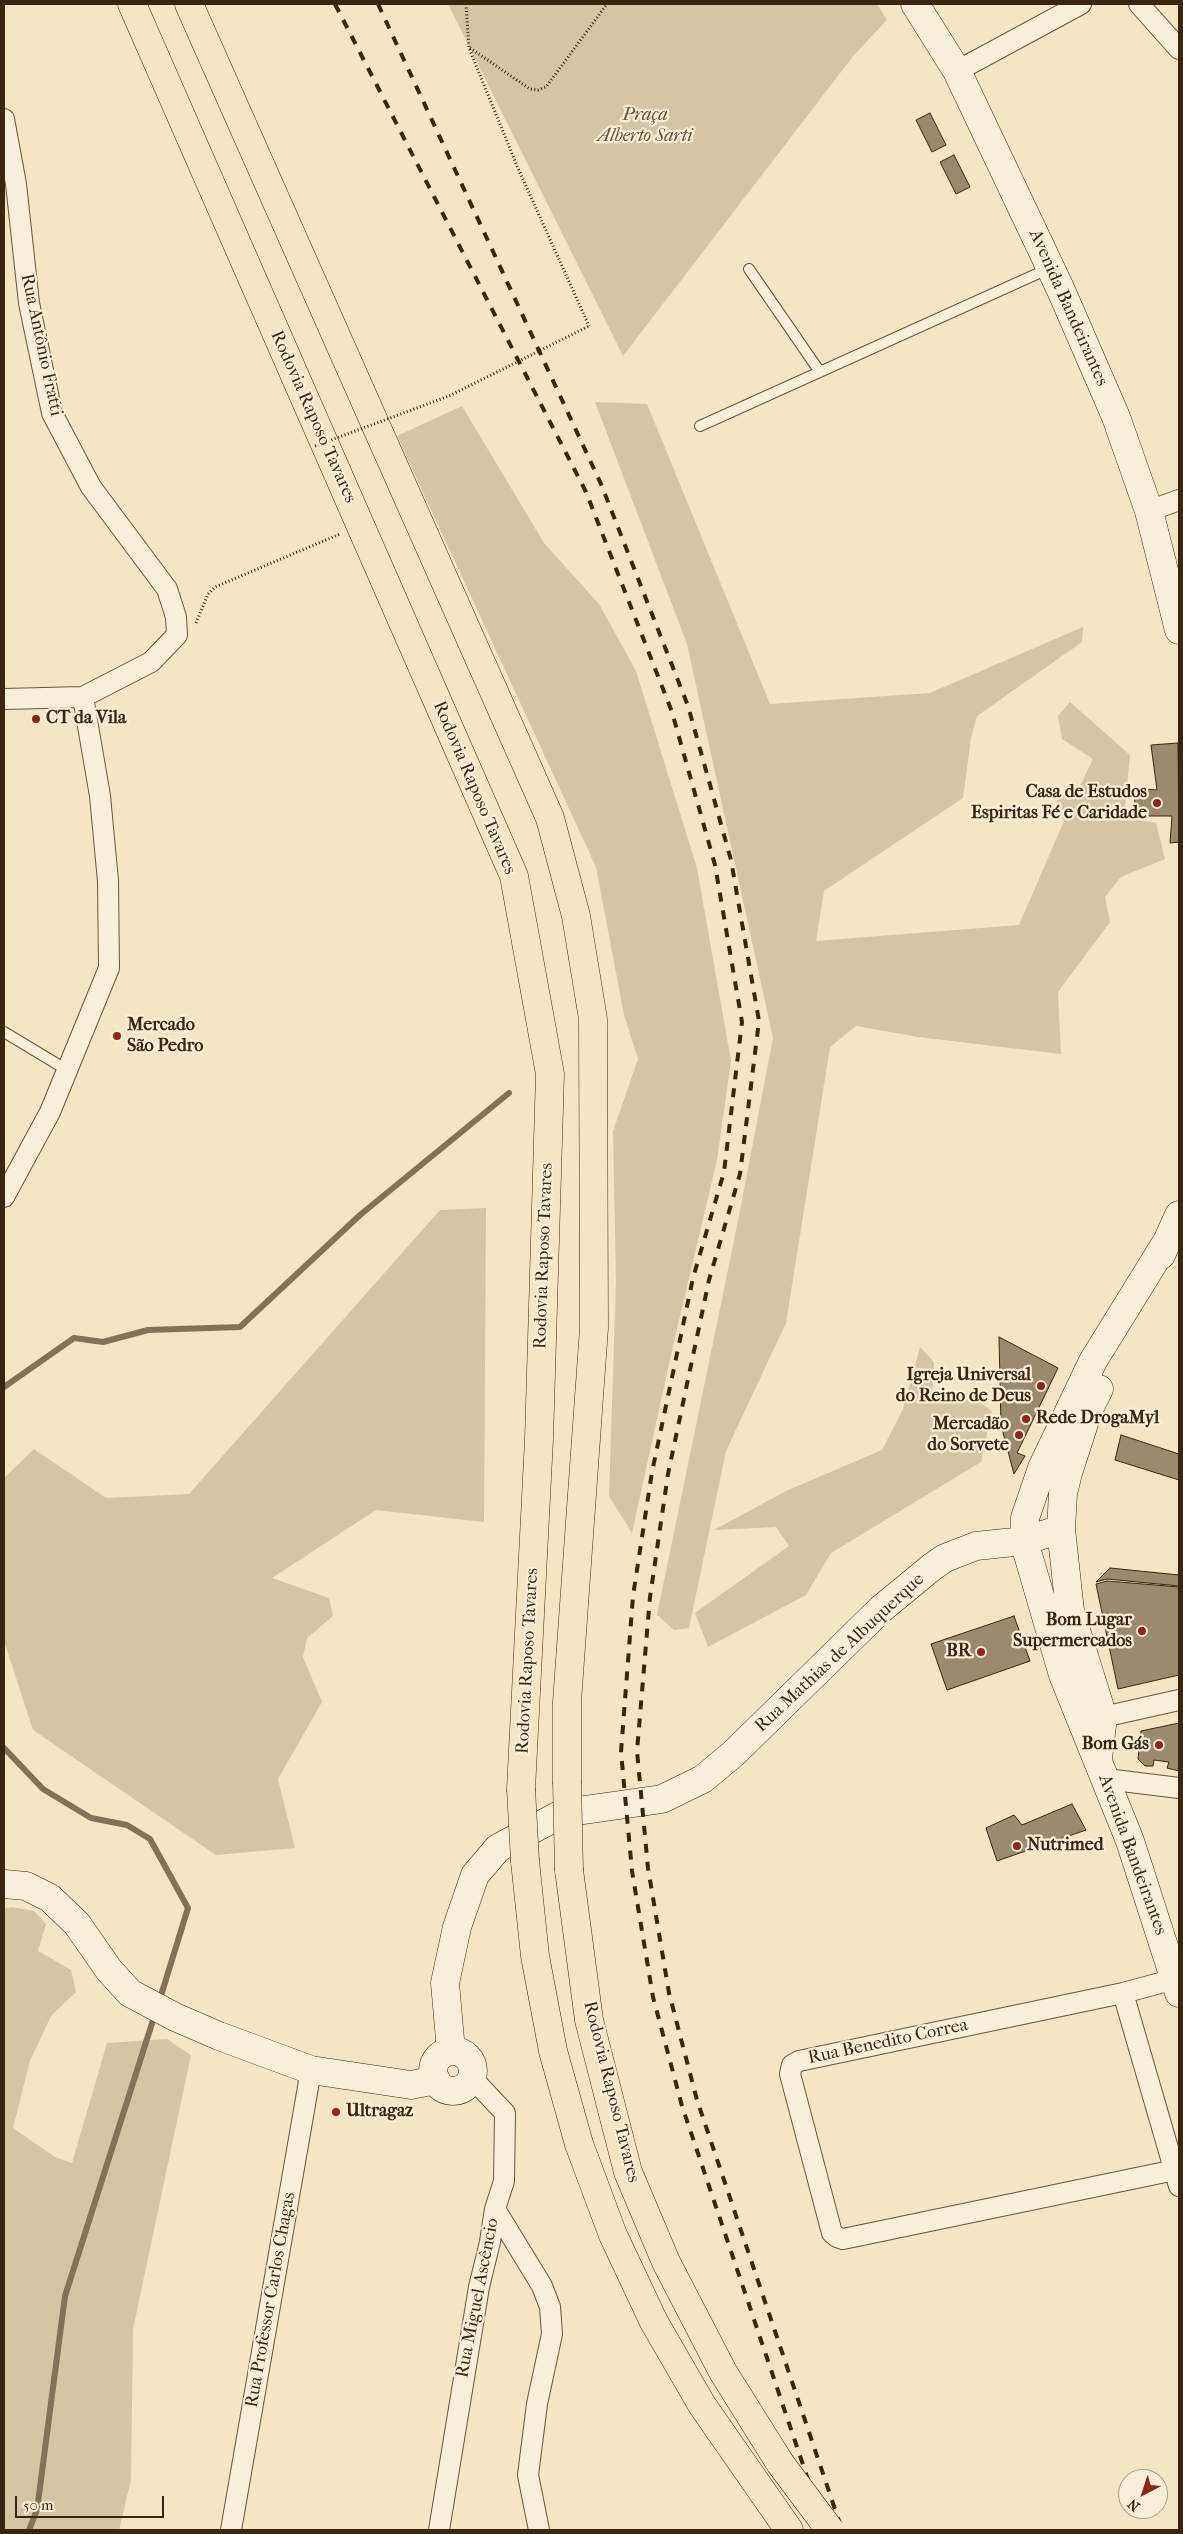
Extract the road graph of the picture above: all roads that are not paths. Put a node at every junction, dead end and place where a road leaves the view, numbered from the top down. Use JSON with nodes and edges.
{"nodes":[{"id":1,"x":132,"y":4,"type":"edge"},
{"id":2,"x":189,"y":4,"type":"edge"},
{"id":3,"x":915,"y":4,"type":"edge"},
{"id":4,"x":1081,"y":4,"type":"edge"},
{"id":5,"x":1139,"y":4,"type":"edge"},
{"id":6,"x":1179,"y":49,"type":"edge"},
{"id":7,"x":957,"y":71,"type":"junction"},
{"id":8,"x":4,"y":119,"type":"edge"},
{"id":9,"x":1051,"y":268,"type":"junction"},
{"id":10,"x":749,"y":269,"type":"dead end"},
{"id":11,"x":820,"y":372,"type":"junction"},
{"id":12,"x":700,"y":426,"type":"dead end"},
{"id":13,"x":1179,"y":500,"type":"edge"},
{"id":14,"x":1149,"y":511,"type":"junction"},
{"id":15,"x":1179,"y":630,"type":"edge"},
{"id":16,"x":83,"y":697,"type":"junction"},
{"id":17,"x":4,"y":699,"type":"edge"},
{"id":18,"x":4,"y":1032,"type":"edge"},
{"id":19,"x":67,"y":1070,"type":"junction"},
{"id":20,"x":4,"y":1198,"type":"edge"},
{"id":21,"x":1176,"y":1230,"type":"edge"},
{"id":22,"x":1061,"y":1529,"type":"junction"},
{"id":23,"x":1024,"y":1541,"type":"junction"},
{"id":24,"x":1179,"y":1700,"type":"edge"},
{"id":25,"x":1103,"y":1717,"type":"junction"},
{"id":26,"x":1102,"y":1770,"type":"junction"},
{"id":27,"x":1179,"y":1788,"type":"edge"},
{"id":28,"x":4,"y":1884,"type":"edge"},
{"id":29,"x":1178,"y":1986,"type":"edge"},
{"id":30,"x":1123,"y":1993,"type":"junction"},
{"id":31,"x":451,"y":2051,"type":"junction"},
{"id":32,"x":311,"y":2070,"type":"junction"},
{"id":33,"x":472,"y":2078,"type":"junction"},
{"id":34,"x":436,"y":2080,"type":"junction"},
{"id":35,"x":1177,"y":2178,"type":"edge"},
{"id":36,"x":494,"y":2209,"type":"junction"},
{"id":37,"x":231,"y":2530,"type":"edge"},
{"id":38,"x":439,"y":2530,"type":"edge"},
{"id":39,"x":538,"y":2530,"type":"edge"},
{"id":40,"x":790,"y":2530,"type":"edge"},
{"id":41,"x":830,"y":2530,"type":"edge"}],
"edges":[{"from":1,"to":40,"type":"highway","name":"Rodovia Raposo Tavares","bridge":true},
{"from":2,"to":41,"type":"highway","name":"Rodovia Raposo Tavares","bridge":true},
{"from":3,"to":7,"type":"main road","name":"Avenida Bandeirantes"},
{"from":4,"to":7,"type":"street"},
{"from":5,"to":6,"type":"street"},
{"from":7,"to":9,"type":"main road","name":"Avenida Bandeirantes"},
{"from":8,"to":16,"type":"street","name":"Rua Antônio Fratti"},
{"from":9,"to":11,"type":"lane"},
{"from":9,"to":14,"type":"main road","name":"Avenida Bandeirantes"},
{"from":10,"to":11,"type":"lane"},
{"from":11,"to":12,"type":"lane"},
{"from":13,"to":14,"type":"street"},
{"from":14,"to":15,"type":"main road","name":"Avenida Bandeirantes"},
{"from":16,"to":17,"type":"street"},
{"from":16,"to":19,"type":"street"},
{"from":18,"to":19,"type":"lane"},
{"from":19,"to":20,"type":"street"},
{"from":21,"to":22,"type":"main road","name":"Avenida Bandeirantes"},
{"from":21,"to":23,"type":"main road","name":"Avenida Bandeirantes"},
{"from":22,"to":23,"type":"main road","name":"Rua Mathias de Albuquerque"},
{"from":22,"to":25,"type":"main road","name":"Avenida Bandeirantes"},
{"from":23,"to":26,"type":"main road","name":"Avenida Bandeirantes"},
{"from":23,"to":31,"type":"main road","name":"Rua Mathias de Albuquerque"},
{"from":24,"to":25,"type":"street"},
{"from":25,"to":26,"type":"main road","name":"Avenida Bandeirantes"},
{"from":26,"to":27,"type":"street"},
{"from":26,"to":29,"type":"main road","name":"Avenida Bandeirantes"},
{"from":28,"to":32,"type":"main road"},
{"from":29,"to":30,"type":"street","name":"Rua Benedito Correa"},
{"from":30,"to":35,"type":"street"},
{"from":30,"to":35,"type":"street","name":"Rua Benedito Correa"},
{"from":31,"to":33,"type":"main road"},
{"from":31,"to":34,"type":"main road"},
{"from":32,"to":34,"type":"main road"},
{"from":32,"to":37,"type":"street","name":"Rua Professor Carlos Chagas"},
{"from":33,"to":34,"type":"main road"},
{"from":33,"to":36,"type":"street","name":"Rua Miguel Ascêncio"},
{"from":36,"to":38,"type":"street","name":"Rua Miguel Ascêncio"},
{"from":36,"to":39,"type":"street"}]}
